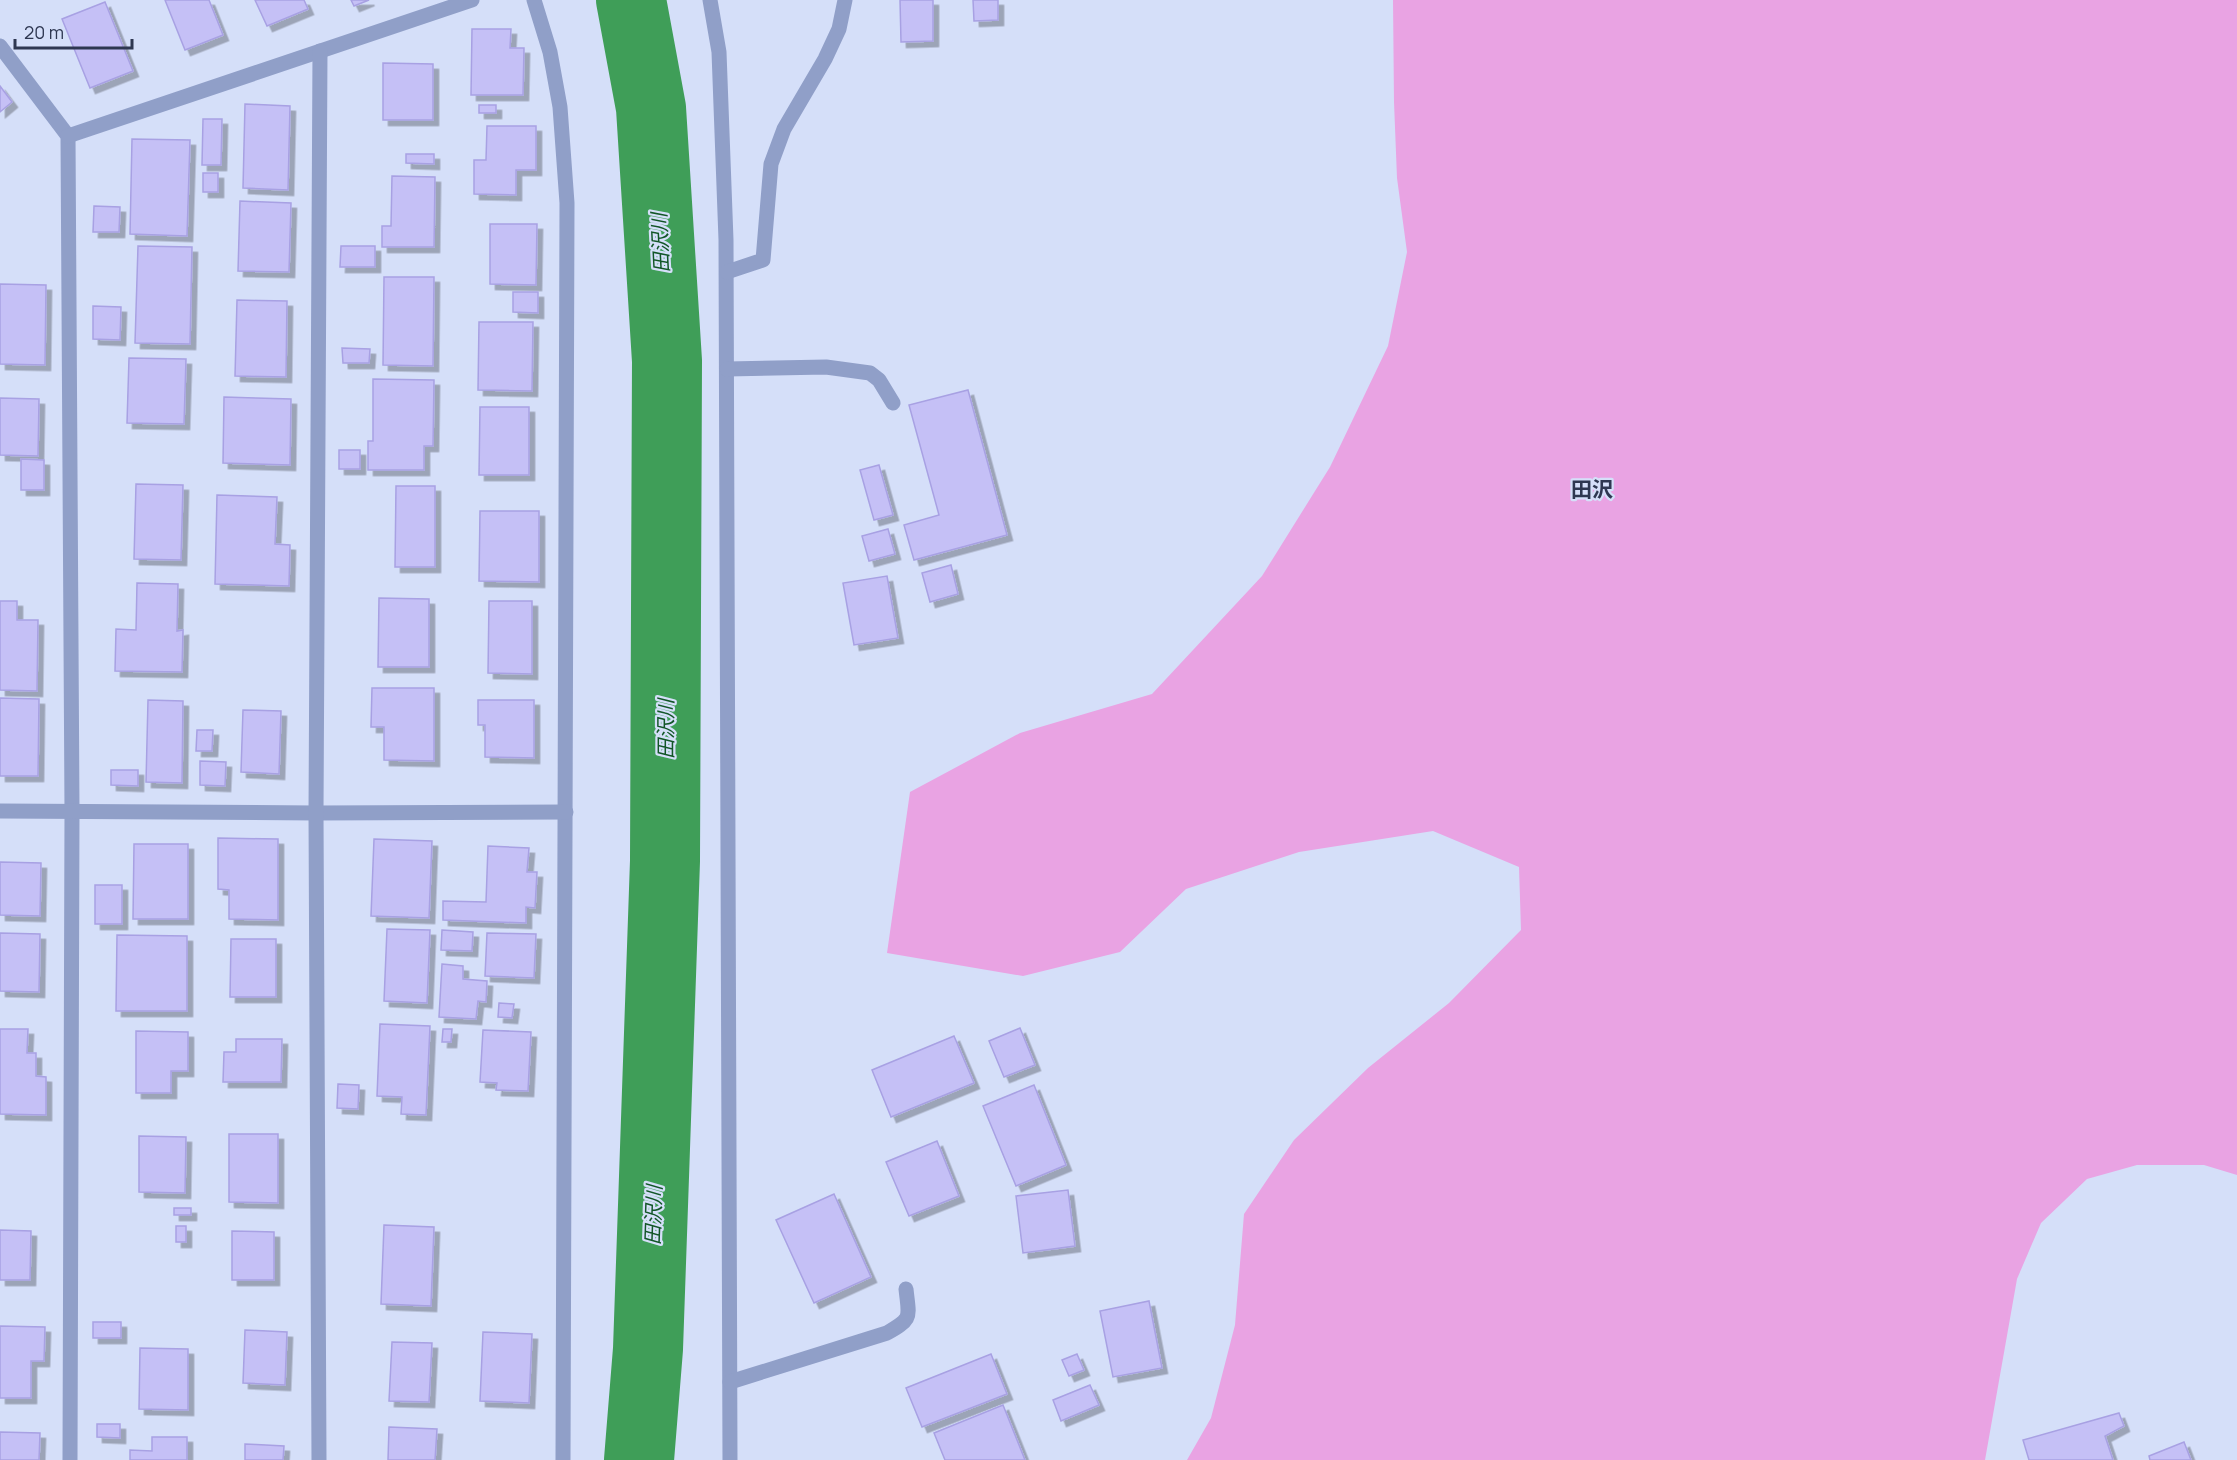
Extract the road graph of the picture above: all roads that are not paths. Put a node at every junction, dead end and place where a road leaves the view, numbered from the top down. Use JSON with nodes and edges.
{"nodes":[{"id":1,"x":472,"y":0,"type":"edge"},
{"id":2,"x":534,"y":0,"type":"edge"},
{"id":3,"x":710,"y":0,"type":"edge"},
{"id":4,"x":845,"y":0,"type":"edge"},
{"id":5,"x":0,"y":46,"type":"edge"},
{"id":6,"x":320,"y":51,"type":"junction"},
{"id":7,"x":69,"y":136,"type":"junction"},
{"id":8,"x":727,"y":272,"type":"junction"},
{"id":9,"x":727,"y":369,"type":"junction"},
{"id":10,"x":893,"y":403,"type":"dead end"},
{"id":11,"x":0,"y":811,"type":"edge"},
{"id":12,"x":72,"y":811,"type":"junction"},
{"id":13,"x":566,"y":812,"type":"junction"},
{"id":14,"x":316,"y":813,"type":"junction"},
{"id":15,"x":906,"y":1289,"type":"dead end"},
{"id":16,"x":730,"y":1382,"type":"junction"},
{"id":17,"x":70,"y":1460,"type":"edge"},
{"id":18,"x":319,"y":1460,"type":"edge"},
{"id":19,"x":563,"y":1460,"type":"edge"},
{"id":20,"x":730,"y":1460,"type":"edge"}],
"edges":[{"from":1,"to":6,"type":"street"},
{"from":2,"to":13,"type":"street"},
{"from":3,"to":8,"type":"street"},
{"from":4,"to":8,"type":"street"},
{"from":5,"to":7,"type":"street"},
{"from":6,"to":7,"type":"street"},
{"from":6,"to":14,"type":"street"},
{"from":7,"to":12,"type":"street"},
{"from":8,"to":9,"type":"street"},
{"from":9,"to":10,"type":"street"},
{"from":9,"to":16,"type":"street"},
{"from":11,"to":12,"type":"street"},
{"from":12,"to":14,"type":"street"},
{"from":12,"to":17,"type":"street"},
{"from":13,"to":14,"type":"street"},
{"from":13,"to":19,"type":"street"},
{"from":14,"to":18,"type":"street"},
{"from":15,"to":16,"type":"street"},
{"from":16,"to":20,"type":"street"}]}
